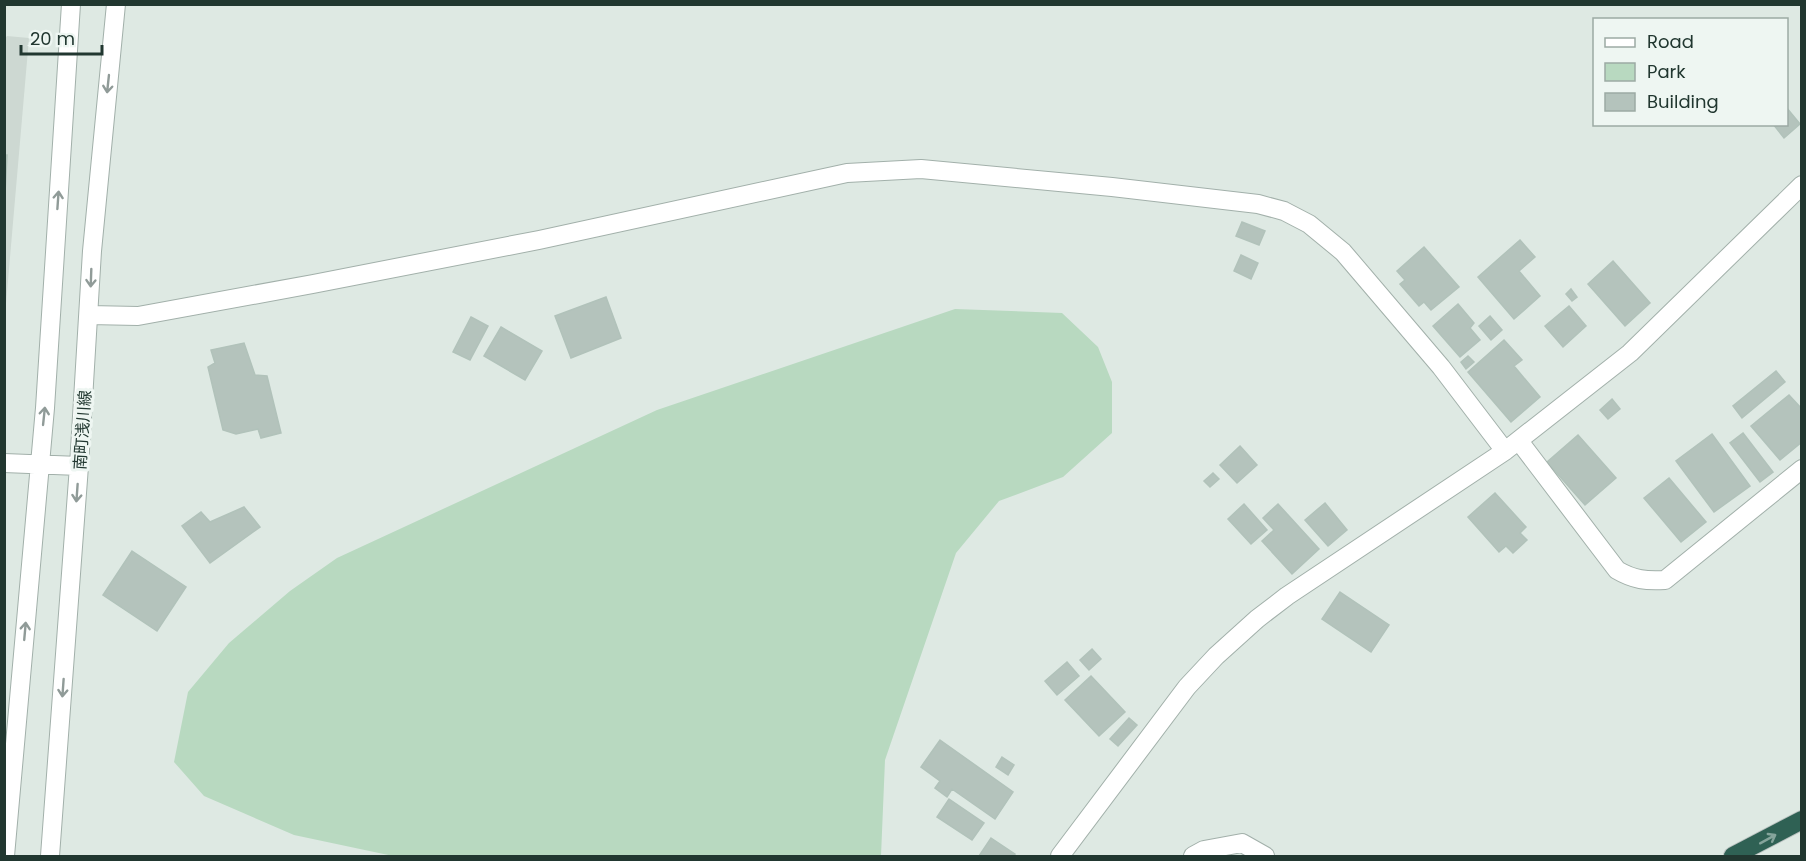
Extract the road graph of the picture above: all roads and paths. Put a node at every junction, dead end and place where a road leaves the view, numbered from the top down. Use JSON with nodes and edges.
{"nodes":[{"id":1,"x":71,"y":4,"type":"edge"},
{"id":2,"x":116,"y":4,"type":"edge"},
{"id":3,"x":1802,"y":185,"type":"edge"},
{"id":4,"x":89,"y":315,"type":"junction"},
{"id":5,"x":1512,"y":446,"type":"junction"},
{"id":6,"x":4,"y":463,"type":"edge"},
{"id":7,"x":39,"y":465,"type":"junction"},
{"id":8,"x":79,"y":466,"type":"junction"},
{"id":9,"x":1802,"y":470,"type":"edge"},
{"id":10,"x":1802,"y":820,"type":"edge"},
{"id":11,"x":5,"y":856,"type":"edge"},
{"id":12,"x":50,"y":856,"type":"edge"},
{"id":13,"x":1060,"y":856,"type":"edge"},
{"id":14,"x":1193,"y":856,"type":"edge"},
{"id":15,"x":1265,"y":856,"type":"edge"},
{"id":16,"x":1733,"y":856,"type":"edge"}],
"edges":[{"from":7,"to":1,"type":"street","one_way":true},
{"from":2,"to":4,"type":"street","name":"南町浅川線","one_way":true},
{"from":3,"to":5,"type":"street"},
{"from":4,"to":5,"type":"street"},
{"from":4,"to":8,"type":"street","name":"南町浅川線"},
{"from":5,"to":9,"type":"street"},
{"from":5,"to":13,"type":"street"},
{"from":6,"to":7,"type":"street"},
{"from":7,"to":8,"type":"street"},
{"from":11,"to":7,"type":"street","one_way":true},
{"from":8,"to":12,"type":"street","name":"南町浅川線","one_way":true},
{"from":16,"to":10,"type":"highway","one_way":true},
{"from":14,"to":15,"type":"street"}]}
